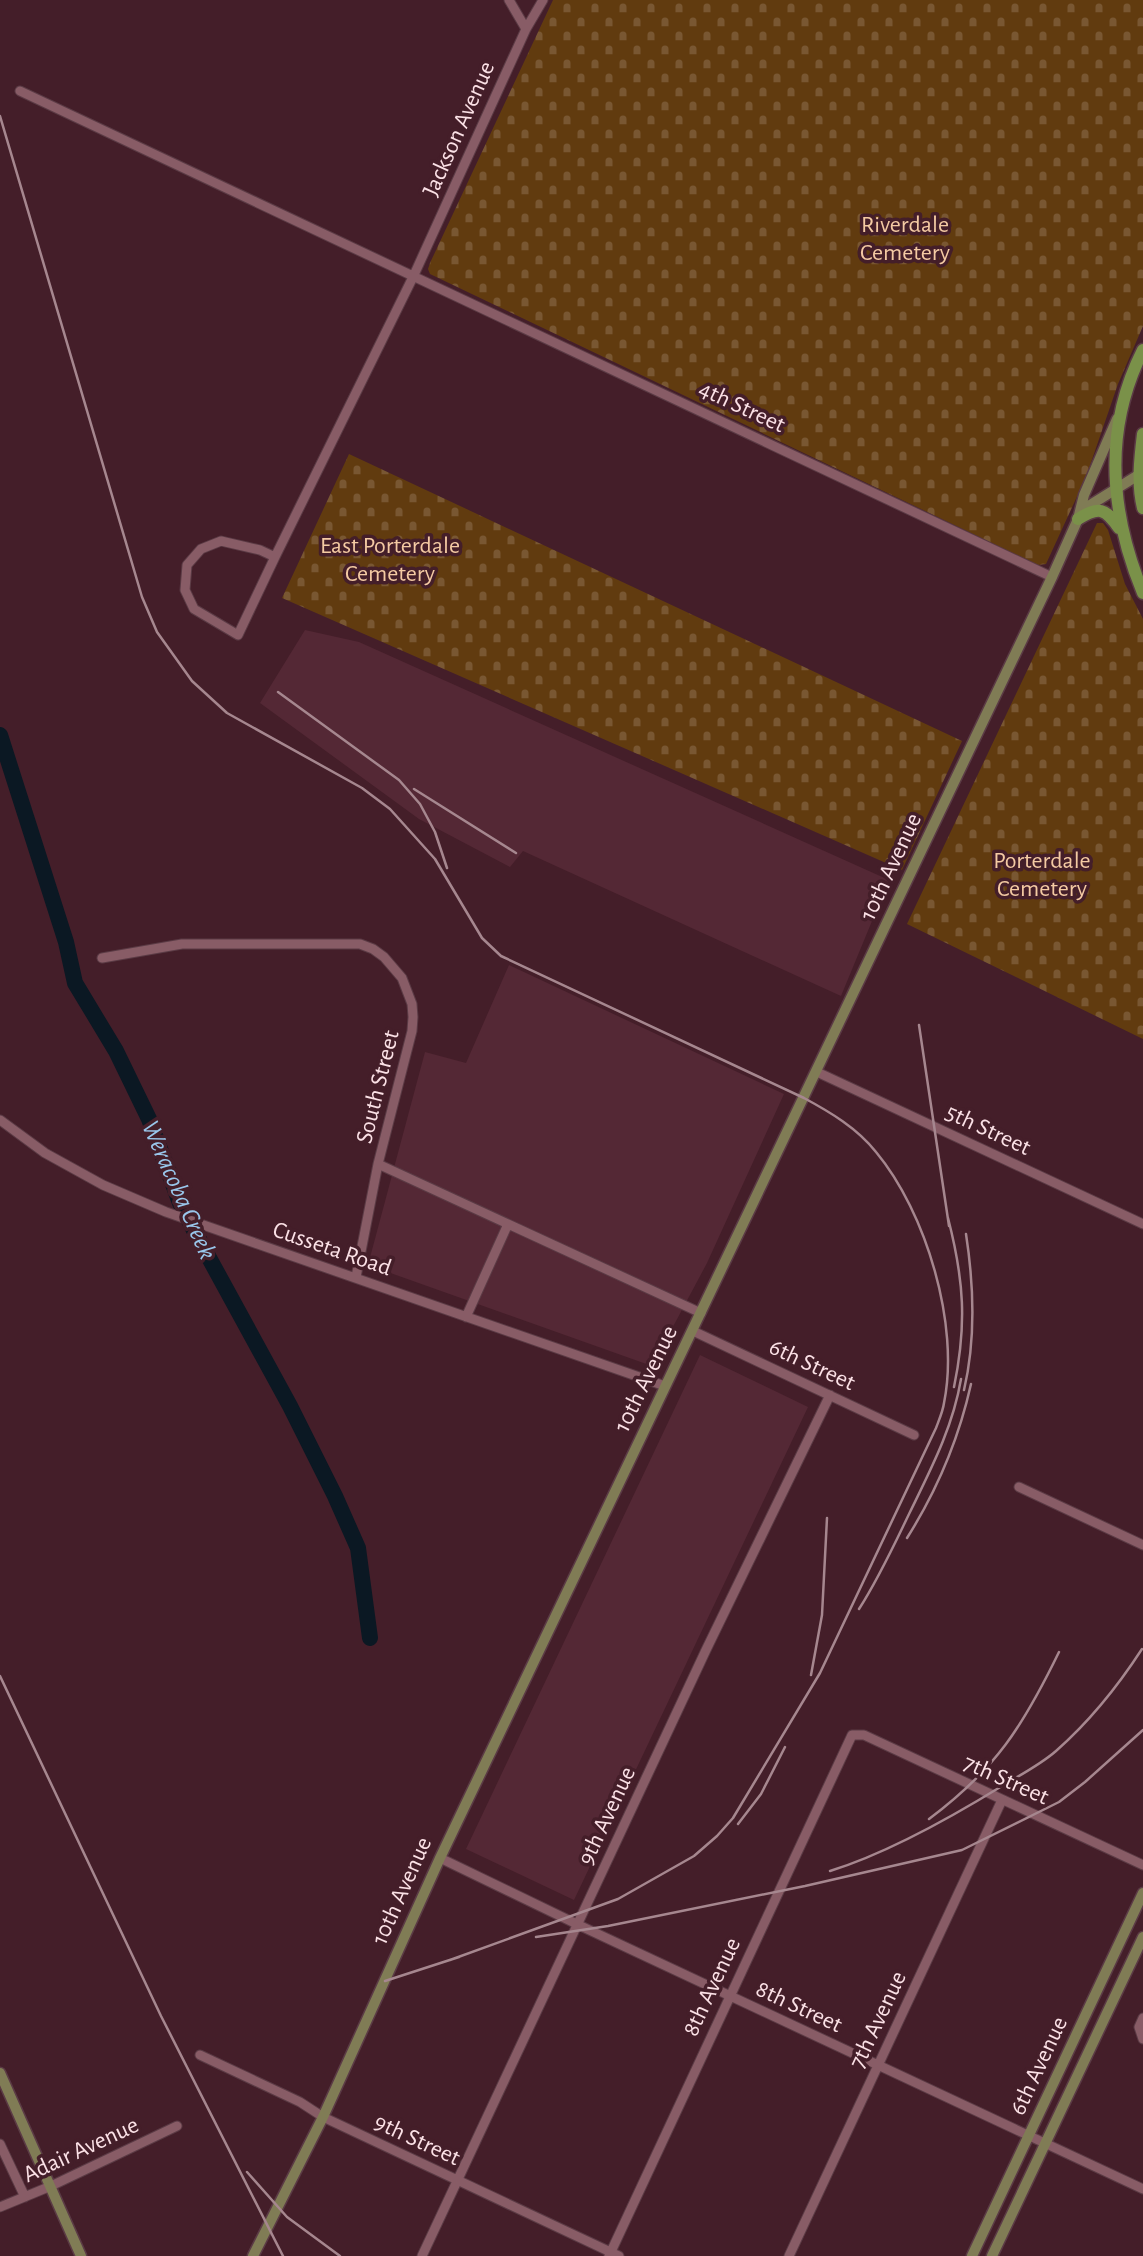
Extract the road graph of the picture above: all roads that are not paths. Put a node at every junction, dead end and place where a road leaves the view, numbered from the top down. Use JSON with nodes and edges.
{"nodes":[{"id":1,"x":509,"y":0,"type":"edge"},
{"id":2,"x":542,"y":0,"type":"edge"},
{"id":3,"x":526,"y":29,"type":"junction"},
{"id":4,"x":20,"y":91,"type":"dead end"},
{"id":5,"x":414,"y":275,"type":"junction"},
{"id":6,"x":1143,"y":350,"type":"edge"},
{"id":7,"x":1120,"y":413,"type":"junction"},
{"id":8,"x":1143,"y":435,"type":"edge"},
{"id":9,"x":1140,"y":474,"type":"junction"},
{"id":10,"x":1116,"y":488,"type":"junction"},
{"id":11,"x":1143,"y":508,"type":"edge"},
{"id":12,"x":1078,"y":520,"type":"junction"},
{"id":13,"x":1121,"y":531,"type":"junction"},
{"id":14,"x":275,"y":557,"type":"junction"},
{"id":15,"x":1052,"y":577,"type":"junction"},
{"id":16,"x":1143,"y":593,"type":"edge"},
{"id":17,"x":102,"y":958,"type":"dead end"},
{"id":18,"x":817,"y":1072,"type":"junction"},
{"id":19,"x":0,"y":1120,"type":"edge"},
{"id":20,"x":378,"y":1164,"type":"junction"},
{"id":21,"x":508,"y":1224,"type":"junction"},
{"id":22,"x":1143,"y":1224,"type":"edge"},
{"id":23,"x":356,"y":1277,"type":"junction"},
{"id":24,"x":702,"y":1313,"type":"junction"},
{"id":25,"x":466,"y":1317,"type":"junction"},
{"id":26,"x":693,"y":1331,"type":"junction"},
{"id":27,"x":665,"y":1386,"type":"junction"},
{"id":28,"x":831,"y":1395,"type":"junction"},
{"id":29,"x":915,"y":1435,"type":"dead end"},
{"id":30,"x":1019,"y":1487,"type":"dead end"},
{"id":31,"x":1143,"y":1545,"type":"edge"},
{"id":32,"x":852,"y":1735,"type":"joint"},
{"id":33,"x":1002,"y":1800,"type":"junction"},
{"id":34,"x":440,"y":1857,"type":"junction"},
{"id":35,"x":1143,"y":1865,"type":"edge"},
{"id":36,"x":1143,"y":1893,"type":"edge"},
{"id":37,"x":578,"y":1925,"type":"junction"},
{"id":38,"x":1143,"y":1937,"type":"edge"},
{"id":39,"x":729,"y":1995,"type":"junction"},
{"id":40,"x":1143,"y":2018,"type":"edge"},
{"id":41,"x":1143,"y":2039,"type":"edge"},
{"id":42,"x":201,"y":2055,"type":"dead end"},
{"id":43,"x":879,"y":2066,"type":"junction"},
{"id":44,"x":0,"y":2073,"type":"edge"},
{"id":45,"x":323,"y":2117,"type":"junction"},
{"id":46,"x":177,"y":2126,"type":"dead end"},
{"id":47,"x":1029,"y":2135,"type":"junction"},
{"id":48,"x":1046,"y":2143,"type":"junction"},
{"id":49,"x":0,"y":2144,"type":"edge"},
{"id":50,"x":458,"y":2181,"type":"junction"},
{"id":51,"x":51,"y":2186,"type":"junction"},
{"id":52,"x":1143,"y":2189,"type":"edge"},
{"id":53,"x":25,"y":2197,"type":"junction"},
{"id":54,"x":0,"y":2207,"type":"edge"},
{"id":55,"x":613,"y":2255,"type":"edge"},
{"id":56,"x":81,"y":2256,"type":"edge"},
{"id":57,"x":253,"y":2256,"type":"edge"},
{"id":58,"x":422,"y":2256,"type":"edge"},
{"id":59,"x":789,"y":2256,"type":"edge"},
{"id":60,"x":972,"y":2256,"type":"edge"},
{"id":61,"x":992,"y":2256,"type":"edge"}],
"edges":[{"from":1,"to":3,"type":"street"},
{"from":2,"to":3,"type":"street","name":"Jackson Avenue"},
{"from":3,"to":5,"type":"street","name":"Jackson Avenue"},
{"from":4,"to":5,"type":"street","name":"4th Street"},
{"from":5,"to":14,"type":"street","name":"Jackson Avenue"},
{"from":5,"to":15,"type":"street","name":"4th Street"},
{"from":6,"to":7,"type":"highway"},
{"from":7,"to":10,"type":"highway"},
{"from":7,"to":12,"type":"main road","name":"10th Avenue"},
{"from":8,"to":9,"type":"highway"},
{"from":9,"to":10,"type":"main road","name":"10th Avenue"},
{"from":9,"to":11,"type":"highway"},
{"from":10,"to":12,"type":"main road","name":"10th Avenue"},
{"from":10,"to":13,"type":"highway"},
{"from":12,"to":13,"type":"highway"},
{"from":12,"to":15,"type":"main road","name":"10th Avenue"},
{"from":13,"to":16,"type":"highway"},
{"from":14,"to":14,"type":"street","name":"Jackson Avenue"},
{"from":15,"to":18,"type":"main road","name":"10th Avenue"},
{"from":17,"to":20,"type":"street","name":"South Street"},
{"from":18,"to":22,"type":"street","name":"5th Street"},
{"from":18,"to":24,"type":"main road","name":"10th Avenue"},
{"from":19,"to":23,"type":"street","name":"Cusseta Road"},
{"from":20,"to":21,"type":"street","name":"South Street"},
{"from":20,"to":23,"type":"street"},
{"from":21,"to":24,"type":"street","name":"South Street"},
{"from":21,"to":25,"type":"street"},
{"from":23,"to":25,"type":"street","name":"Cusseta Road"},
{"from":24,"to":26,"type":"main road","name":"10th Avenue"},
{"from":25,"to":27,"type":"street","name":"Cusseta Road"},
{"from":26,"to":27,"type":"main road","name":"10th Avenue"},
{"from":26,"to":28,"type":"street","name":"6th Street"},
{"from":27,"to":34,"type":"main road","name":"10th Avenue"},
{"from":28,"to":29,"type":"street","name":"6th Street"},
{"from":28,"to":37,"type":"street","name":"9th Avenue"},
{"from":30,"to":31,"type":"street"},
{"from":32,"to":33,"type":"street","name":"7th Street"},
{"from":32,"to":39,"type":"street","name":"8th Avenue"},
{"from":33,"to":35,"type":"street","name":"7th Street"},
{"from":33,"to":43,"type":"street","name":"7th Avenue"},
{"from":34,"to":37,"type":"street","name":"8th Street"},
{"from":34,"to":45,"type":"main road","name":"10th Avenue"},
{"from":36,"to":47,"type":"main road","name":"6th Avenue"},
{"from":37,"to":39,"type":"street","name":"8th Street"},
{"from":37,"to":50,"type":"street","name":"9th Avenue"},
{"from":38,"to":48,"type":"main road","name":"6th Avenue"},
{"from":39,"to":43,"type":"street","name":"8th Street"},
{"from":39,"to":55,"type":"street","name":"8th Avenue"},
{"from":40,"to":41,"type":"street"},
{"from":42,"to":45,"type":"street","name":"9th Street"},
{"from":43,"to":47,"type":"street","name":"8th Street"},
{"from":43,"to":59,"type":"street","name":"7th Avenue"},
{"from":44,"to":51,"type":"main road"},
{"from":45,"to":50,"type":"street","name":"9th Street"},
{"from":45,"to":57,"type":"main road","name":"10th Avenue"},
{"from":46,"to":51,"type":"street","name":"Adair Avenue"},
{"from":47,"to":48,"type":"street","name":"8th Street"},
{"from":47,"to":60,"type":"main road","name":"6th Avenue"},
{"from":48,"to":52,"type":"street","name":"8th Street"},
{"from":48,"to":61,"type":"main road","name":"6th Avenue"},
{"from":49,"to":53,"type":"street"},
{"from":50,"to":55,"type":"street","name":"9th Street"},
{"from":50,"to":58,"type":"street","name":"9th Avenue"},
{"from":51,"to":53,"type":"street","name":"Adair Avenue"},
{"from":51,"to":56,"type":"main road"},
{"from":53,"to":54,"type":"street","name":"Adair Avenue"}]}
